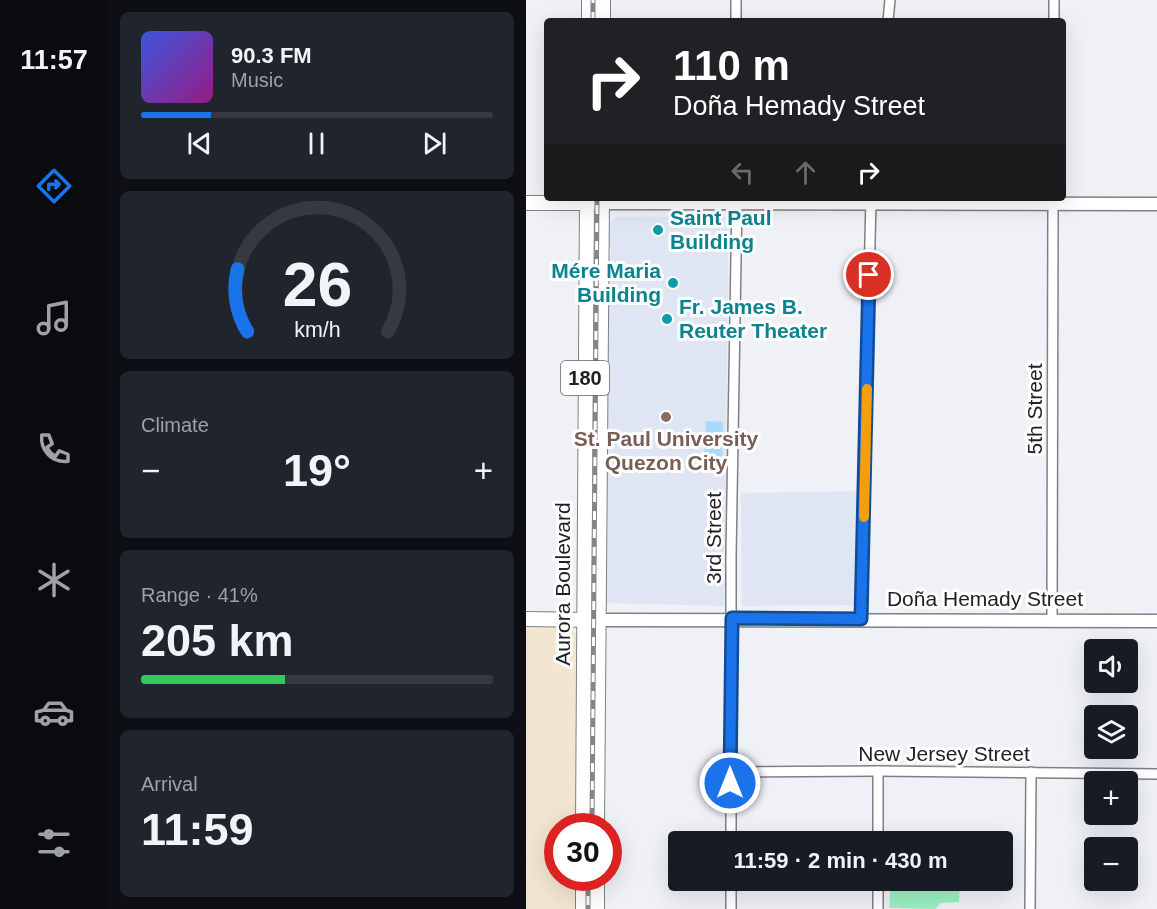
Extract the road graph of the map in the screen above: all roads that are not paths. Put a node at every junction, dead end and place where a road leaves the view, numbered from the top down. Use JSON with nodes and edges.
{"nodes":[{"id":1,"x":589,"y":0,"type":"edge"},
{"id":2,"x":603,"y":0,"type":"edge"},
{"id":3,"x":736,"y":0,"type":"edge"},
{"id":4,"x":890,"y":0,"type":"edge"},
{"id":5,"x":1054,"y":0,"type":"edge"},
{"id":6,"x":589,"y":18,"type":"edge"},
{"id":7,"x":603,"y":18,"type":"edge"},
{"id":8,"x":736,"y":18,"type":"edge"},
{"id":9,"x":888,"y":18,"type":"edge"},
{"id":10,"x":1054,"y":18,"type":"edge"},
{"id":11,"x":567,"y":201,"type":"edge"},
{"id":12,"x":587,"y":201,"type":"edge"},
{"id":13,"x":602,"y":201,"type":"edge"},
{"id":14,"x":737,"y":201,"type":"edge"},
{"id":15,"x":871,"y":201,"type":"edge"},
{"id":16,"x":1053,"y":201,"type":"edge"},
{"id":17,"x":526,"y":203,"type":"edge"},
{"id":18,"x":1156,"y":204,"type":"edge"},
{"id":19,"x":732,"y":618,"type":"junction"},
{"id":20,"x":526,"y":619,"type":"edge"},
{"id":21,"x":861,"y":619,"type":"junction"},
{"id":22,"x":591,"y":620,"type":"junction"},
{"id":23,"x":1052,"y":620,"type":"junction"},
{"id":24,"x":1156,"y":621,"type":"edge"},
{"id":25,"x":878,"y":771,"type":"junction"},
{"id":26,"x":730,"y":772,"type":"junction"},
{"id":27,"x":1031,"y":772,"type":"junction"},
{"id":28,"x":1156,"y":774,"type":"edge"},
{"id":29,"x":584,"y":813,"type":"edge"},
{"id":30,"x":597,"y":813,"type":"edge"},
{"id":31,"x":731,"y":831,"type":"edge"},
{"id":32,"x":878,"y":831,"type":"edge"},
{"id":33,"x":583,"y":891,"type":"edge"},
{"id":34,"x":597,"y":891,"type":"edge"},
{"id":35,"x":731,"y":891,"type":"edge"},
{"id":36,"x":878,"y":891,"type":"edge"},
{"id":37,"x":583,"y":909,"type":"edge"},
{"id":38,"x":597,"y":909,"type":"edge"},
{"id":39,"x":731,"y":909,"type":"edge"},
{"id":40,"x":878,"y":909,"type":"edge"},
{"id":41,"x":1030,"y":909,"type":"edge"}],
"edges":[{"from":1,"to":6,"type":"main road"},
{"from":2,"to":7,"type":"main road"},
{"from":3,"to":8,"type":"street"},
{"from":4,"to":9,"type":"street"},
{"from":5,"to":10,"type":"street"},
{"from":11,"to":17,"type":"main road"},
{"from":12,"to":22,"type":"main road","name":"Aurora Boulevard","number":"180"},
{"from":13,"to":22,"type":"main road","name":"Aurora Boulevard","number":"180"},
{"from":14,"to":19,"type":"street","name":"3rd Street"},
{"from":15,"to":16,"type":"main road"},
{"from":15,"to":21,"type":"street"},
{"from":16,"to":18,"type":"main road"},
{"from":16,"to":23,"type":"street","name":"5th Street"},
{"from":19,"to":21,"type":"main road","name":"Doña Hemady Street"},
{"from":19,"to":22,"type":"main road","name":"Doña Hemady Street"},
{"from":19,"to":26,"type":"street","name":"3rd Street"},
{"from":20,"to":22,"type":"main road","name":"Doña Hemady Street"},
{"from":21,"to":23,"type":"main road","name":"Doña Hemady Street"},
{"from":22,"to":29,"type":"main road","name":"Aurora Boulevard","number":"180"},
{"from":22,"to":30,"type":"main road","name":"Aurora Boulevard","number":"180"},
{"from":23,"to":24,"type":"main road","name":"Doña Hemady Street"},
{"from":25,"to":26,"type":"street","name":"New Jersey Street"},
{"from":25,"to":27,"type":"street","name":"New Jersey Street"},
{"from":25,"to":32,"type":"street"},
{"from":26,"to":31,"type":"street","name":"3rd Street"},
{"from":27,"to":28,"type":"street","name":"New Jersey Street"},
{"from":27,"to":41,"type":"street"},
{"from":33,"to":37,"type":"main road"},
{"from":34,"to":38,"type":"main road"},
{"from":35,"to":39,"type":"street"},
{"from":36,"to":40,"type":"street"}]}
